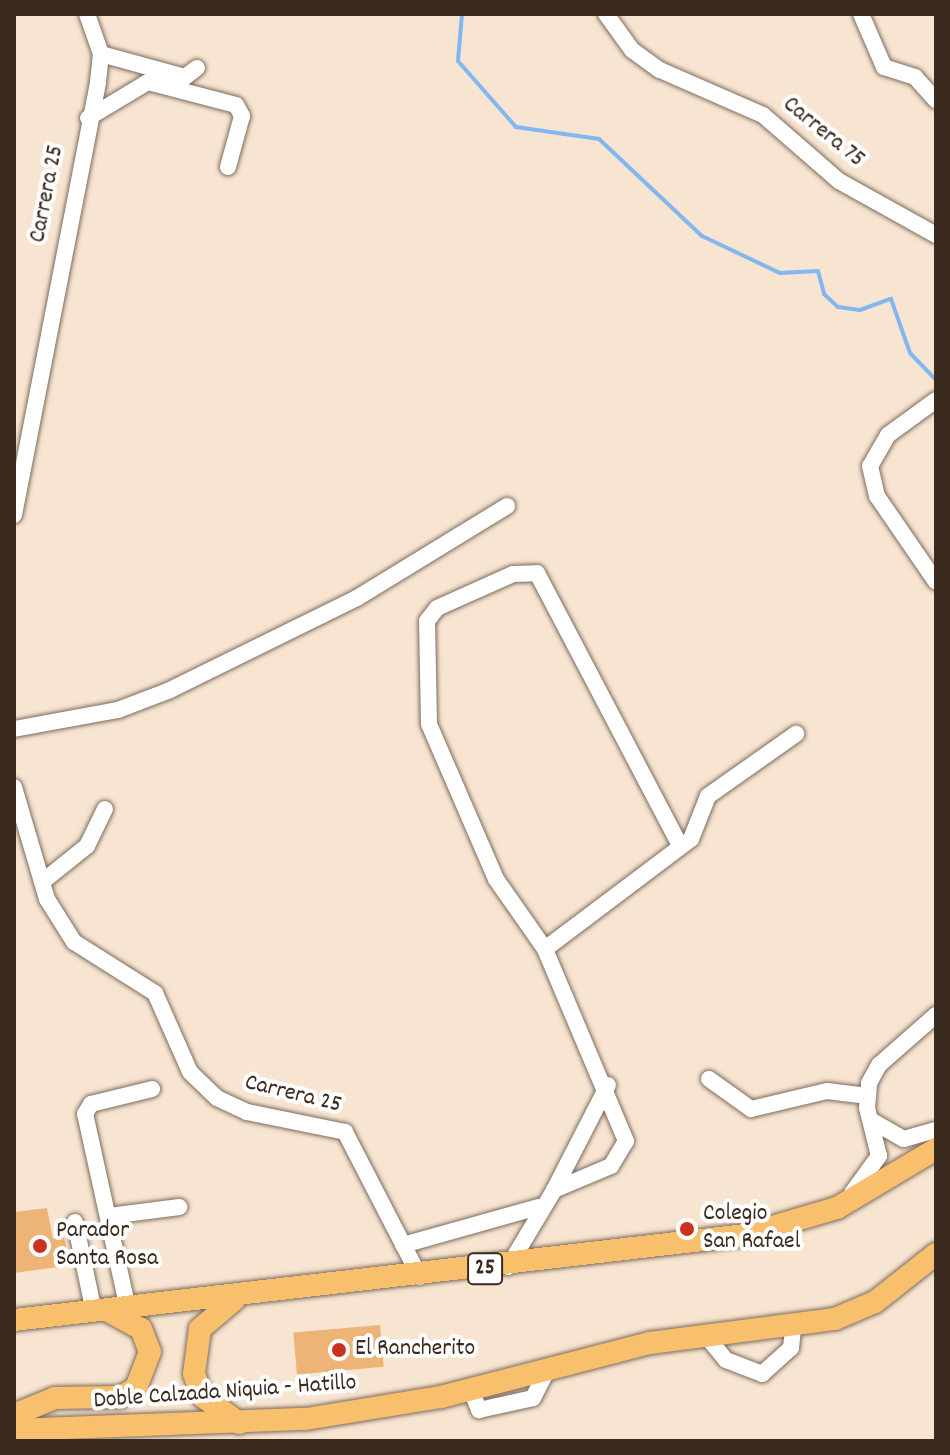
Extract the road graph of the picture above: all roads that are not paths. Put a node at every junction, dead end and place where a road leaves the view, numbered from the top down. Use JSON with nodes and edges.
{"nodes":[{"id":1,"x":87,"y":14,"type":"edge"},
{"id":2,"x":606,"y":14,"type":"edge"},
{"id":3,"x":861,"y":14,"type":"edge"},
{"id":4,"x":101,"y":54,"type":"junction"},
{"id":5,"x":197,"y":68,"type":"dead end"},
{"id":6,"x":936,"y":100,"type":"edge"},
{"id":7,"x":88,"y":118,"type":"junction"},
{"id":8,"x":228,"y":167,"type":"dead end"},
{"id":9,"x":936,"y":235,"type":"edge"},
{"id":10,"x":936,"y":400,"type":"edge"},
{"id":11,"x":507,"y":506,"type":"dead end"},
{"id":12,"x":14,"y":515,"type":"edge"},
{"id":13,"x":936,"y":582,"type":"edge"},
{"id":14,"x":14,"y":729,"type":"edge"},
{"id":15,"x":796,"y":734,"type":"dead end"},
{"id":16,"x":14,"y":787,"type":"edge"},
{"id":17,"x":105,"y":809,"type":"dead end"},
{"id":18,"x":679,"y":844,"type":"junction"},
{"id":19,"x":42,"y":882,"type":"junction"},
{"id":20,"x":545,"y":949,"type":"junction"},
{"id":21,"x":936,"y":1015,"type":"edge"},
{"id":22,"x":709,"y":1079,"type":"dead end"},
{"id":23,"x":608,"y":1085,"type":"junction"},
{"id":24,"x":152,"y":1089,"type":"dead end"},
{"id":25,"x":866,"y":1096,"type":"junction"},
{"id":26,"x":874,"y":1122,"type":"junction"},
{"id":27,"x":936,"y":1130,"type":"edge"},
{"id":28,"x":936,"y":1149,"type":"edge"},
{"id":29,"x":554,"y":1190,"type":"junction"},
{"id":30,"x":179,"y":1207,"type":"dead end"},
{"id":31,"x":538,"y":1207,"type":"junction"},
{"id":32,"x":837,"y":1208,"type":"junction"},
{"id":33,"x":109,"y":1216,"type":"junction"},
{"id":34,"x":75,"y":1222,"type":"dead end"},
{"id":35,"x":403,"y":1245,"type":"junction"},
{"id":36,"x":936,"y":1254,"type":"edge"},
{"id":37,"x":508,"y":1267,"type":"junction"},
{"id":38,"x":420,"y":1277,"type":"junction"},
{"id":39,"x":235,"y":1299,"type":"junction"},
{"id":40,"x":110,"y":1310,"type":"junction"},
{"id":41,"x":14,"y":1320,"type":"edge"},
{"id":42,"x":793,"y":1329,"type":"junction"},
{"id":43,"x":708,"y":1338,"type":"junction"},
{"id":44,"x":14,"y":1415,"type":"edge"},
{"id":45,"x":239,"y":1423,"type":"junction"},
{"id":46,"x":14,"y":1430,"type":"edge"}],
"edges":[{"from":1,"to":4,"type":"street"},
{"from":2,"to":9,"type":"street","name":"Carrera 75"},
{"from":3,"to":6,"type":"street"},
{"from":4,"to":5,"type":"street"},
{"from":4,"to":7,"type":"street","name":"Carrera 25"},
{"from":7,"to":8,"type":"street"},
{"from":7,"to":12,"type":"street","name":"Carrera 25"},
{"from":10,"to":13,"type":"street"},
{"from":11,"to":14,"type":"street"},
{"from":15,"to":18,"type":"street"},
{"from":16,"to":19,"type":"street","name":"Carrera 25"},
{"from":17,"to":19,"type":"street"},
{"from":18,"to":20,"type":"street"},
{"from":18,"to":20,"type":"street"},
{"from":19,"to":35,"type":"street","name":"Carrera 25"},
{"from":20,"to":23,"type":"street"},
{"from":21,"to":25,"type":"street"},
{"from":22,"to":25,"type":"street"},
{"from":23,"to":29,"type":"street"},
{"from":23,"to":29,"type":"street"},
{"from":24,"to":33,"type":"street"},
{"from":25,"to":26,"type":"street"},
{"from":26,"to":27,"type":"street"},
{"from":26,"to":32,"type":"street"},
{"from":28,"to":32,"type":"highway","number":"25"},
{"from":29,"to":31,"type":"street"},
{"from":30,"to":33,"type":"street"},
{"from":31,"to":35,"type":"street"},
{"from":31,"to":37,"type":"street"},
{"from":32,"to":37,"type":"highway","number":"25"},
{"from":33,"to":40,"type":"street"},
{"from":34,"to":40,"type":"street"},
{"from":35,"to":38,"type":"street","name":"Carrera 25"},
{"from":36,"to":42,"type":"highway","name":"Doble Calzada Niquia - Hatillo"},
{"from":37,"to":38,"type":"highway","number":"25"},
{"from":38,"to":39,"type":"highway","number":"25"},
{"from":39,"to":40,"type":"highway","number":"25"},
{"from":39,"to":45,"type":"highway"},
{"from":40,"to":41,"type":"highway","number":"25"},
{"from":40,"to":44,"type":"highway"},
{"from":42,"to":43,"type":"highway","name":"Doble Calzada Niquia - Hatillo"},
{"from":42,"to":43,"type":"street"},
{"from":43,"to":45,"type":"highway","name":"Doble Calzada Niquia - Hatillo"},
{"from":45,"to":46,"type":"highway","name":"Doble Calzada Niquia - Hatillo"}]}
